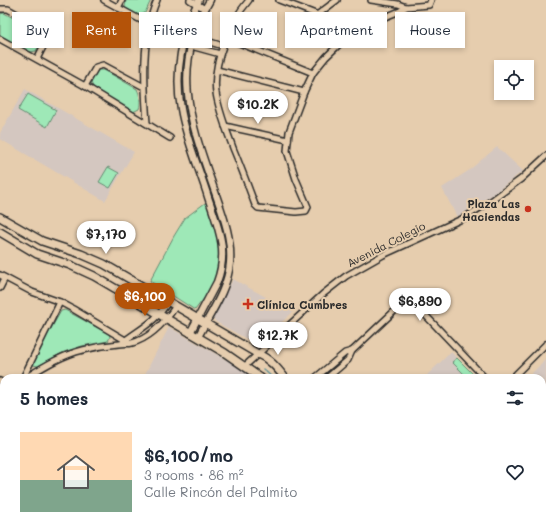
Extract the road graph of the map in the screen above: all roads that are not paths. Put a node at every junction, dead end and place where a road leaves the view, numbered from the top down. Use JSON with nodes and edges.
{"nodes":[{"id":1,"x":104,"y":0,"type":"edge"},
{"id":2,"x":122,"y":0,"type":"edge"},
{"id":3,"x":157,"y":0,"type":"edge"},
{"id":4,"x":190,"y":0,"type":"edge"},
{"id":5,"x":249,"y":0,"type":"edge"},
{"id":6,"x":279,"y":0,"type":"edge"},
{"id":7,"x":337,"y":0,"type":"edge"},
{"id":8,"x":371,"y":0,"type":"edge"},
{"id":9,"x":431,"y":0,"type":"edge"},
{"id":10,"x":198,"y":1,"type":"edge"},
{"id":11,"x":207,"y":4,"type":"edge"},
{"id":12,"x":406,"y":7,"type":"junction"},
{"id":13,"x":118,"y":8,"type":"junction"},
{"id":14,"x":0,"y":9,"type":"edge"},
{"id":15,"x":154,"y":12,"type":"edge"},
{"id":16,"x":241,"y":12,"type":"edge"},
{"id":17,"x":309,"y":12,"type":"edge"},
{"id":18,"x":321,"y":12,"type":"edge"},
{"id":19,"x":387,"y":16,"type":"edge"},
{"id":20,"x":139,"y":19,"type":"edge"},
{"id":21,"x":0,"y":39,"type":"edge"},
{"id":22,"x":147,"y":48,"type":"edge"},
{"id":23,"x":191,"y":48,"type":"edge"},
{"id":24,"x":198,"y":48,"type":"edge"},
{"id":25,"x":222,"y":48,"type":"edge"},
{"id":26,"x":251,"y":48,"type":"edge"},
{"id":27,"x":334,"y":48,"type":"edge"},
{"id":28,"x":220,"y":54,"type":"junction"},
{"id":29,"x":37,"y":59,"type":"junction"},
{"id":30,"x":217,"y":70,"type":"junction"},
{"id":31,"x":313,"y":73,"type":"junction"},
{"id":32,"x":85,"y":86,"type":"junction"},
{"id":33,"x":144,"y":87,"type":"junction"},
{"id":34,"x":304,"y":92,"type":"junction"},
{"id":35,"x":147,"y":123,"type":"junction"},
{"id":36,"x":225,"y":126,"type":"junction"},
{"id":37,"x":170,"y":138,"type":"dead end"},
{"id":38,"x":288,"y":140,"type":"junction"},
{"id":39,"x":546,"y":156,"type":"edge"},
{"id":40,"x":0,"y":217,"type":"edge"},
{"id":41,"x":0,"y":232,"type":"edge"},
{"id":42,"x":2,"y":276,"type":"edge"},
{"id":43,"x":0,"y":288,"type":"edge"},
{"id":44,"x":60,"y":302,"type":"junction"},
{"id":45,"x":168,"y":302,"type":"junction"},
{"id":46,"x":176,"y":306,"type":"junction"},
{"id":47,"x":159,"y":314,"type":"junction"},
{"id":48,"x":167,"y":319,"type":"junction"},
{"id":49,"x":198,"y":319,"type":"junction"},
{"id":50,"x":205,"y":323,"type":"junction"},
{"id":51,"x":146,"y":327,"type":"junction"},
{"id":52,"x":151,"y":333,"type":"junction"},
{"id":53,"x":190,"y":333,"type":"junction"},
{"id":54,"x":198,"y":337,"type":"junction"},
{"id":55,"x":125,"y":342,"type":"junction"},
{"id":56,"x":546,"y":344,"type":"edge"},
{"id":57,"x":352,"y":351,"type":"junction"},
{"id":58,"x":258,"y":354,"type":"junction"},
{"id":59,"x":245,"y":366,"type":"junction"},
{"id":60,"x":26,"y":374,"type":"edge"},
{"id":61,"x":31,"y":374,"type":"edge"},
{"id":62,"x":256,"y":374,"type":"edge"},
{"id":63,"x":281,"y":374,"type":"edge"},
{"id":64,"x":320,"y":374,"type":"edge"},
{"id":65,"x":332,"y":374,"type":"edge"},
{"id":66,"x":481,"y":374,"type":"edge"},
{"id":67,"x":516,"y":374,"type":"edge"}],
"edges":[{"from":1,"to":13,"type":"street"},
{"from":2,"to":13,"type":"street"},
{"from":3,"to":15,"type":"street"},
{"from":4,"to":10,"type":"street"},
{"from":5,"to":16,"type":"street"},
{"from":6,"to":17,"type":"street"},
{"from":7,"to":18,"type":"street"},
{"from":8,"to":12,"type":"street"},
{"from":9,"to":12,"type":"street"},
{"from":10,"to":11,"type":"street"},
{"from":10,"to":49,"type":"street"},
{"from":12,"to":19,"type":"street"},
{"from":13,"to":20,"type":"street"},
{"from":14,"to":29,"type":"street"},
{"from":21,"to":29,"type":"street"},
{"from":22,"to":33,"type":"street"},
{"from":23,"to":50,"type":"street"},
{"from":24,"to":28,"type":"street"},
{"from":25,"to":28,"type":"street"},
{"from":26,"to":31,"type":"street"},
{"from":27,"to":31,"type":"street"},
{"from":28,"to":30,"type":"street"},
{"from":29,"to":32,"type":"street"},
{"from":30,"to":34,"type":"street"},
{"from":30,"to":36,"type":"street"},
{"from":31,"to":34,"type":"street"},
{"from":32,"to":33,"type":"street"},
{"from":32,"to":35,"type":"street"},
{"from":33,"to":35,"type":"street"},
{"from":34,"to":38,"type":"street"},
{"from":35,"to":37,"type":"street"},
{"from":36,"to":38,"type":"street"},
{"from":36,"to":38,"type":"street"},
{"from":39,"to":58,"type":"street","name":"Avenida Colegio"},
{"from":40,"to":45,"type":"main road"},
{"from":41,"to":47,"type":"main road"},
{"from":42,"to":43,"type":"street"},
{"from":42,"to":44,"type":"street"},
{"from":44,"to":55,"type":"street"},
{"from":44,"to":60,"type":"street"},
{"from":45,"to":46,"type":"main road"},
{"from":45,"to":47,"type":"street"},
{"from":46,"to":48,"type":"street"},
{"from":46,"to":49,"type":"main road"},
{"from":47,"to":48,"type":"main road"},
{"from":47,"to":51,"type":"street"},
{"from":48,"to":52,"type":"street"},
{"from":48,"to":53,"type":"main road"},
{"from":49,"to":50,"type":"main road"},
{"from":49,"to":53,"type":"street"},
{"from":50,"to":54,"type":"street"},
{"from":50,"to":58,"type":"main road"},
{"from":51,"to":52,"type":"street"},
{"from":51,"to":55,"type":"street"},
{"from":52,"to":55,"type":"street"},
{"from":53,"to":54,"type":"main road"},
{"from":54,"to":59,"type":"main road"},
{"from":55,"to":61,"type":"street"},
{"from":56,"to":67,"type":"street"},
{"from":57,"to":64,"type":"street"},
{"from":57,"to":65,"type":"street"},
{"from":57,"to":66,"type":"street"},
{"from":58,"to":59,"type":"street","name":"Avenida Colegio"},
{"from":58,"to":63,"type":"main road"},
{"from":59,"to":62,"type":"main road"}]}
